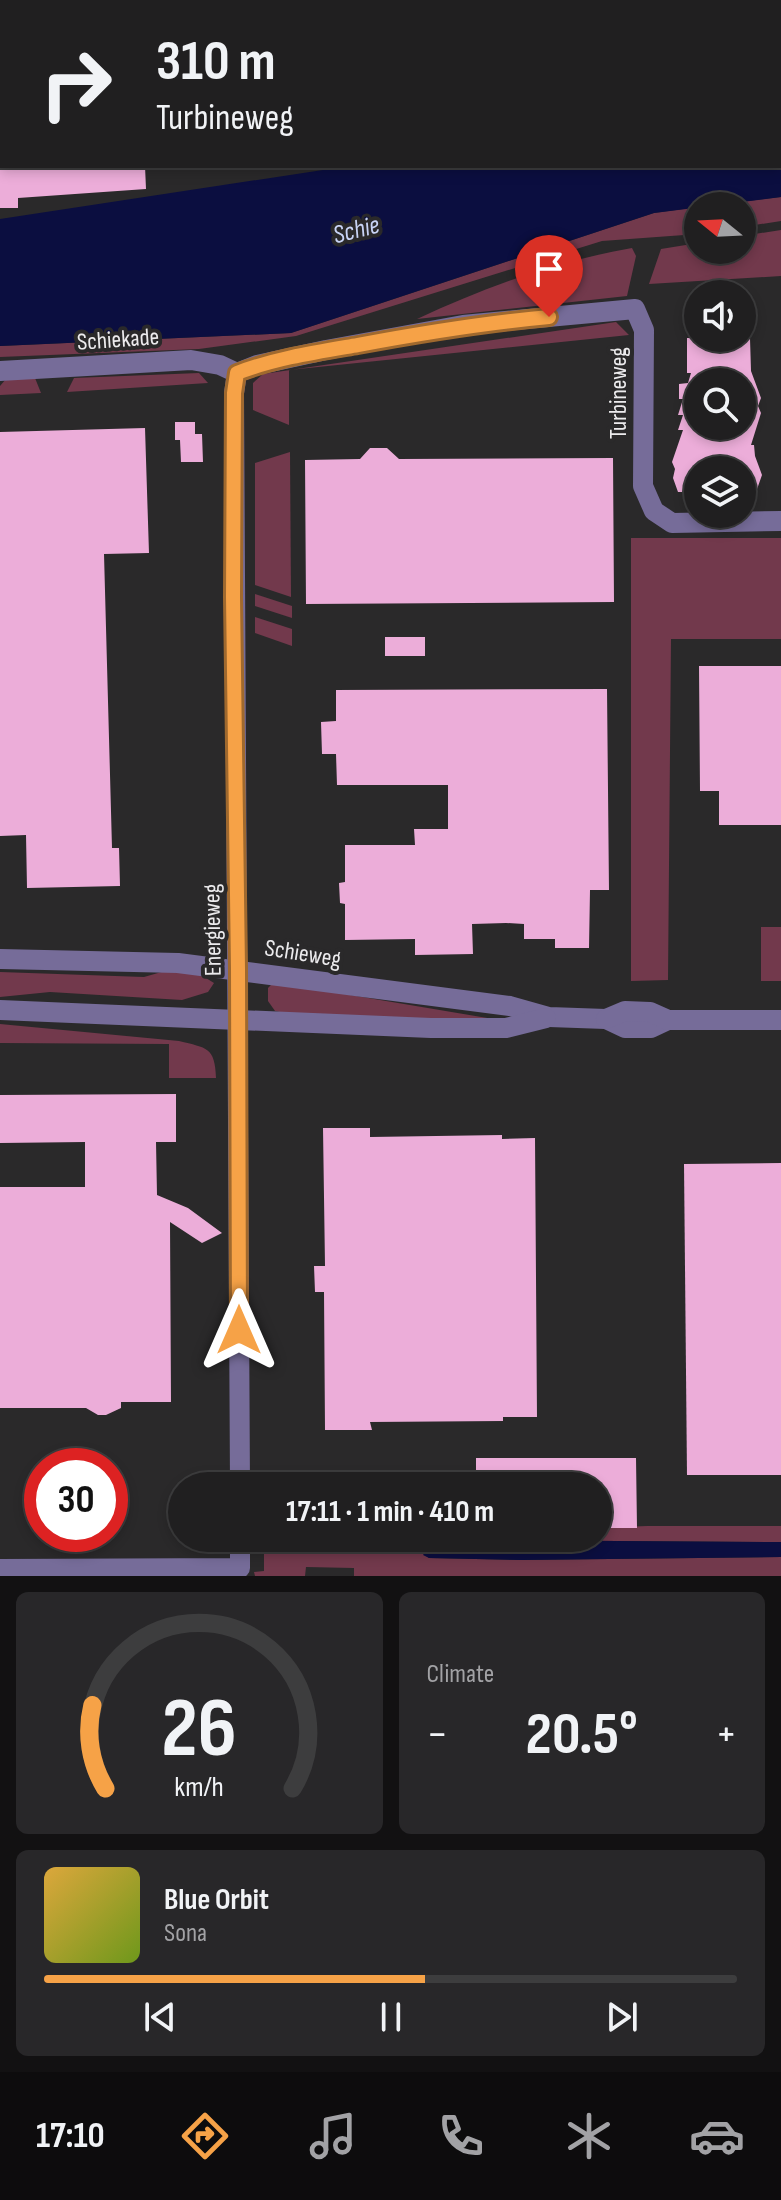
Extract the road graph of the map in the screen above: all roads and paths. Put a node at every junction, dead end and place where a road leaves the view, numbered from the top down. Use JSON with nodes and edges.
{"nodes":[{"id":1,"x":0,"y":371,"type":"edge"},
{"id":2,"x":237,"y":373,"type":"junction"},
{"id":3,"x":781,"y":521,"type":"edge"},
{"id":4,"x":0,"y":959,"type":"edge"},
{"id":5,"x":238,"y":969,"type":"junction"},
{"id":6,"x":0,"y":1010,"type":"edge"},
{"id":7,"x":549,"y":1017,"type":"junction"},
{"id":8,"x":238,"y":1018,"type":"junction"},
{"id":9,"x":781,"y":1020,"type":"edge"},
{"id":10,"x":240,"y":1472,"type":"edge"},
{"id":11,"x":240,"y":1552,"type":"edge"},
{"id":12,"x":0,"y":1569,"type":"edge"}],
"edges":[{"from":1,"to":2,"type":"street","name":"Schiekade"},
{"from":2,"to":3,"type":"street","name":"Turbineweg"},
{"from":2,"to":5,"type":"street","name":"Energieweg"},
{"from":4,"to":5,"type":"street","name":"Schieweg"},
{"from":5,"to":7,"type":"street","name":"Schieweg"},
{"from":5,"to":8,"type":"street","name":"Energieweg"},
{"from":6,"to":8,"type":"street","name":"Schieweg"},
{"from":7,"to":8,"type":"street","name":"Schieweg"},
{"from":7,"to":9,"type":"street","name":"Schieweg"},
{"from":8,"to":10,"type":"street","name":"Energieweg"},
{"from":11,"to":12,"type":"street"}]}
